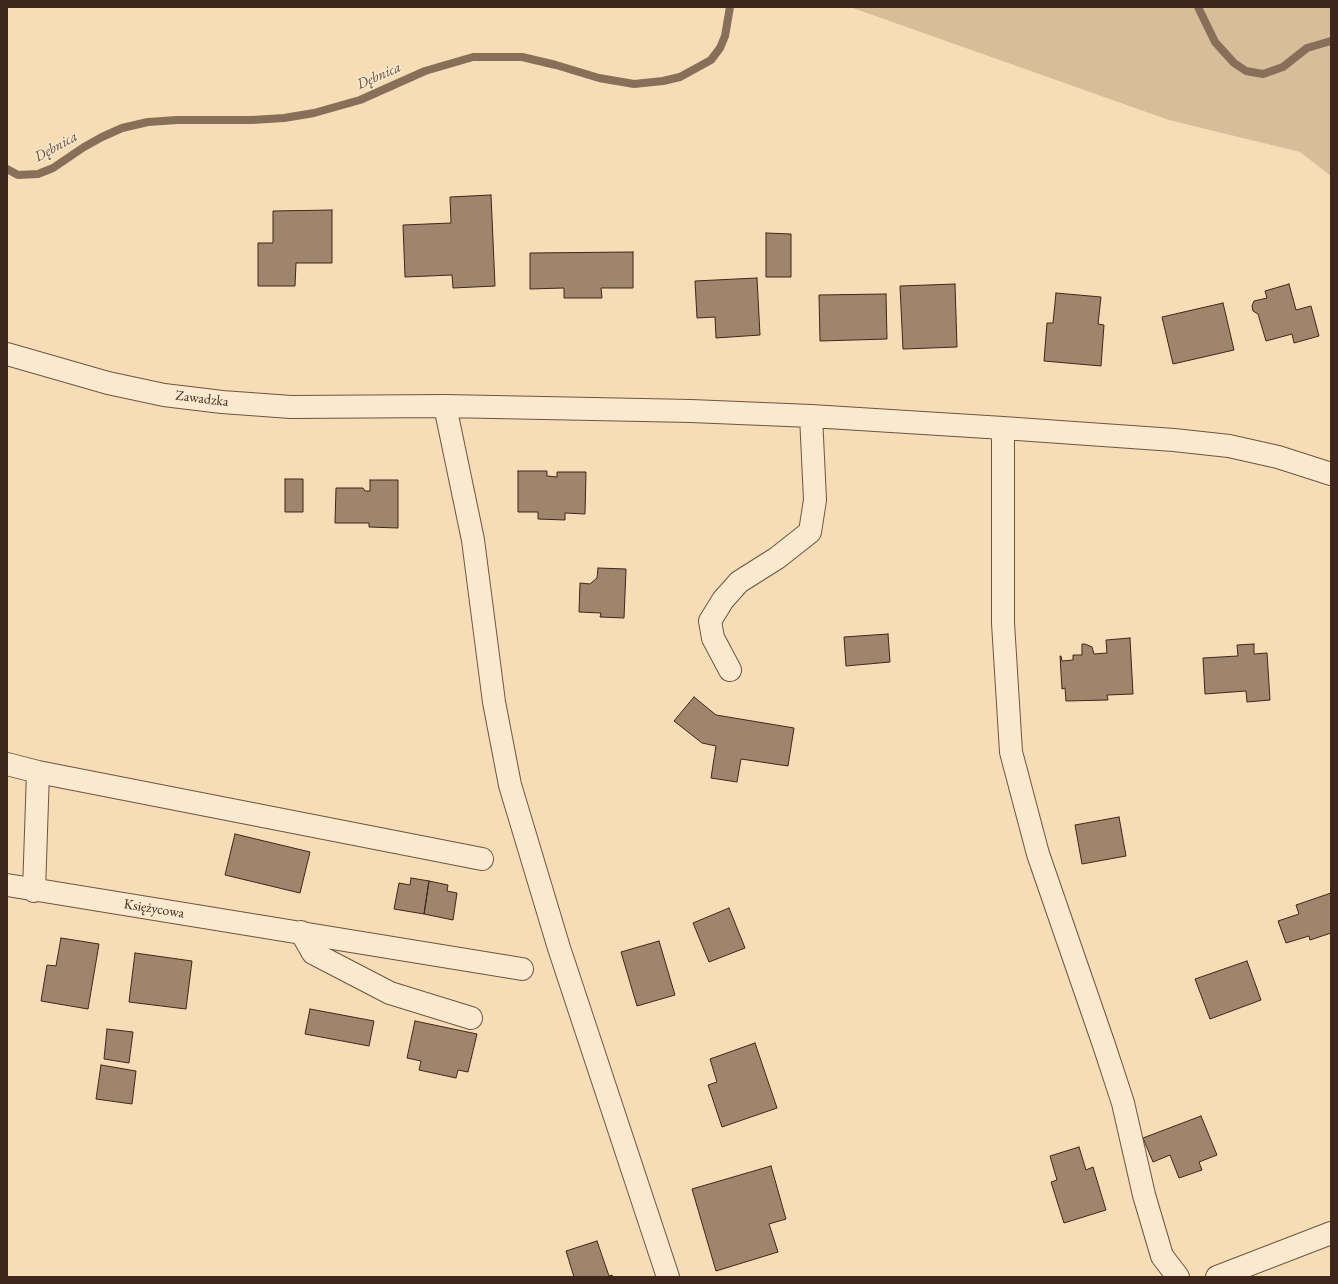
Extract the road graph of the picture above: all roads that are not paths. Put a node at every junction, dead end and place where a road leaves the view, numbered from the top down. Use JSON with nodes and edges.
{"nodes":[{"id":1,"x":7,"y":354,"type":"edge"},
{"id":2,"x":445,"y":406,"type":"junction"},
{"id":3,"x":811,"y":416,"type":"junction"},
{"id":4,"x":1003,"y":428,"type":"junction"},
{"id":5,"x":1331,"y":474,"type":"edge"},
{"id":6,"x":730,"y":670,"type":"dead end"},
{"id":7,"x":7,"y":764,"type":"edge"},
{"id":8,"x":38,"y":772,"type":"junction"},
{"id":9,"x":482,"y":859,"type":"dead end"},
{"id":10,"x":7,"y":885,"type":"edge"},
{"id":11,"x":34,"y":890,"type":"junction"},
{"id":12,"x":307,"y":934,"type":"junction"},
{"id":13,"x":522,"y":969,"type":"dead end"},
{"id":14,"x":471,"y":1018,"type":"dead end"},
{"id":15,"x":1331,"y":1233,"type":"edge"},
{"id":16,"x":668,"y":1277,"type":"edge"},
{"id":17,"x":1178,"y":1277,"type":"edge"},
{"id":18,"x":1217,"y":1277,"type":"edge"}],
"edges":[{"from":1,"to":2,"type":"street","name":"Zawadzka"},
{"from":2,"to":3,"type":"street","name":"Zawadzka"},
{"from":2,"to":16,"type":"street"},
{"from":3,"to":4,"type":"street","name":"Zawadzka"},
{"from":3,"to":6,"type":"street"},
{"from":4,"to":5,"type":"street","name":"Zawadzka"},
{"from":4,"to":17,"type":"street"},
{"from":7,"to":8,"type":"street"},
{"from":8,"to":9,"type":"street"},
{"from":8,"to":11,"type":"street"},
{"from":10,"to":11,"type":"street","name":"Księżycowa"},
{"from":11,"to":12,"type":"street","name":"Księżycowa"},
{"from":12,"to":13,"type":"street","name":"Księżycowa"},
{"from":12,"to":14,"type":"street"},
{"from":15,"to":18,"type":"street"}]}
